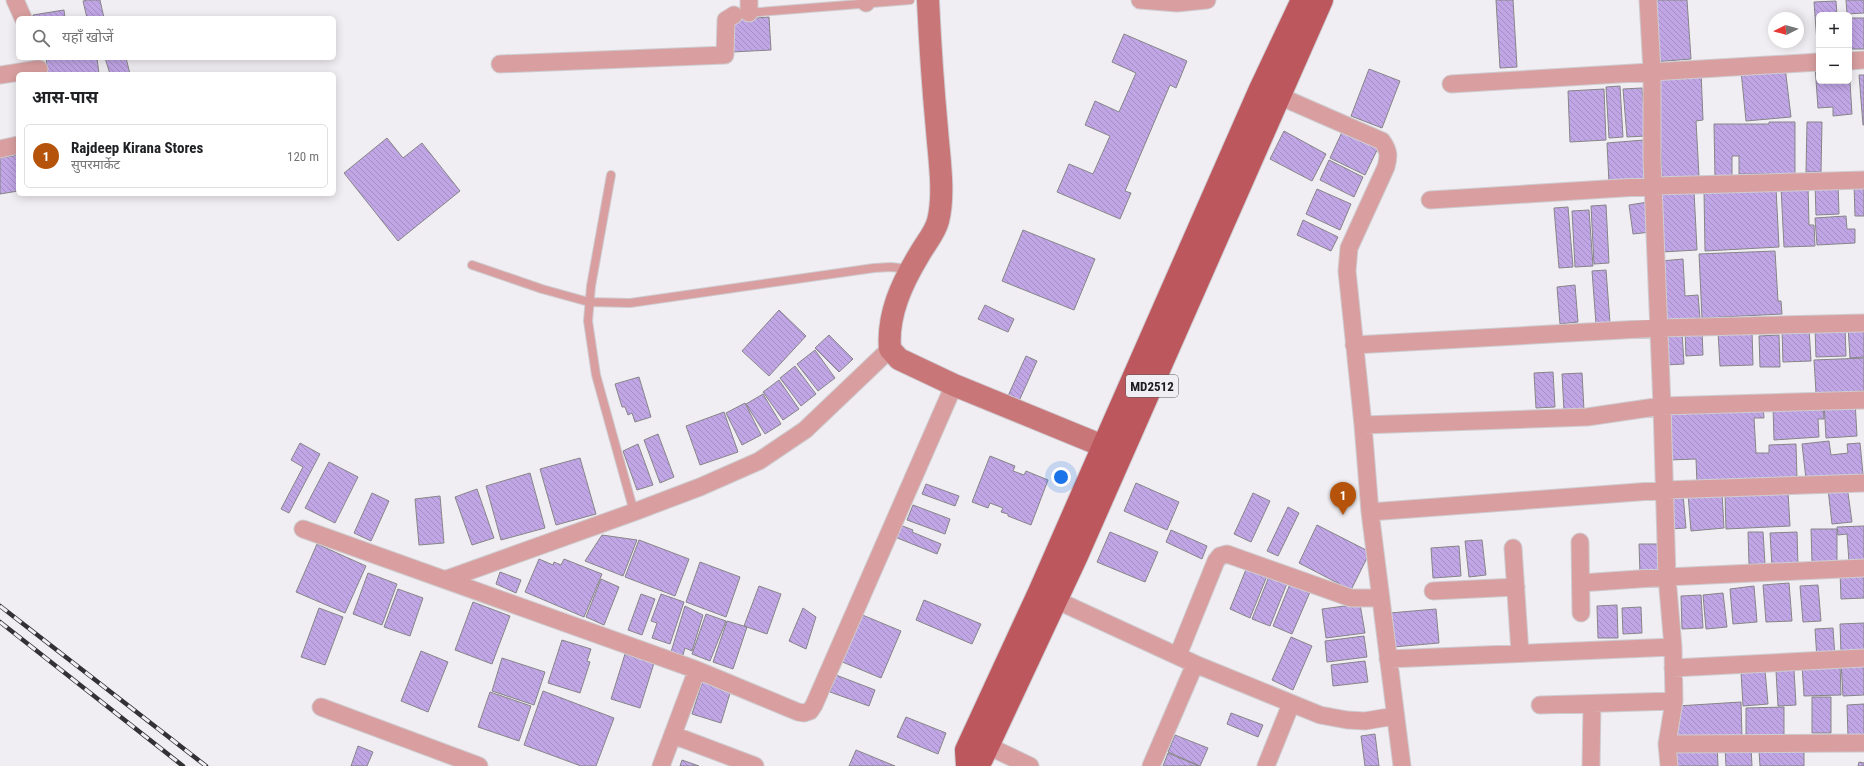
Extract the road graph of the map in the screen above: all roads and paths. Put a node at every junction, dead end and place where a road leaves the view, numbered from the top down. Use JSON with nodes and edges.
{"nodes":[{"id":1,"x":15,"y":0,"type":"edge"},
{"id":2,"x":910,"y":0,"type":"edge"},
{"id":3,"x":928,"y":0,"type":"edge"},
{"id":4,"x":1140,"y":0,"type":"edge"},
{"id":5,"x":1207,"y":0,"type":"edge"},
{"id":6,"x":1302,"y":0,"type":"edge"},
{"id":7,"x":1322,"y":0,"type":"edge"},
{"id":8,"x":1648,"y":0,"type":"edge"},
{"id":9,"x":867,"y":2,"type":"edge"},
{"id":10,"x":744,"y":9,"type":"edge"},
{"id":11,"x":22,"y":16,"type":"edge"},
{"id":12,"x":1864,"y":60,"type":"edge"},
{"id":13,"x":1852,"y":61,"type":"edge"},
{"id":14,"x":1816,"y":62,"type":"edge"},
{"id":15,"x":500,"y":64,"type":"dead end"},
{"id":16,"x":38,"y":67,"type":"edge"},
{"id":17,"x":1652,"y":71,"type":"junction"},
{"id":18,"x":0,"y":75,"type":"edge"},
{"id":19,"x":1451,"y":84,"type":"dead end"},
{"id":20,"x":1279,"y":96,"type":"junction"},
{"id":21,"x":16,"y":145,"type":"edge"},
{"id":22,"x":0,"y":149,"type":"edge"},
{"id":23,"x":611,"y":175,"type":"dead end"},
{"id":24,"x":1864,"y":180,"type":"edge"},
{"id":25,"x":1654,"y":186,"type":"junction"},
{"id":26,"x":1430,"y":200,"type":"dead end"},
{"id":27,"x":472,"y":265,"type":"dead end"},
{"id":28,"x":912,"y":269,"type":"junction"},
{"id":29,"x":589,"y":302,"type":"junction"},
{"id":30,"x":1864,"y":323,"type":"edge"},
{"id":31,"x":1659,"y":328,"type":"junction"},
{"id":32,"x":1354,"y":345,"type":"junction"},
{"id":33,"x":890,"y":349,"type":"junction"},
{"id":34,"x":954,"y":385,"type":"junction"},
{"id":35,"x":1864,"y":400,"type":"edge"},
{"id":36,"x":1662,"y":406,"type":"junction"},
{"id":37,"x":1363,"y":425,"type":"junction"},
{"id":38,"x":1112,"y":451,"type":"junction"},
{"id":39,"x":1864,"y":483,"type":"edge"},
{"id":40,"x":1665,"y":490,"type":"junction"},
{"id":41,"x":634,"y":512,"type":"junction"},
{"id":42,"x":1370,"y":512,"type":"junction"},
{"id":43,"x":303,"y":529,"type":"dead end"},
{"id":44,"x":1580,"y":542,"type":"dead end"},
{"id":45,"x":1514,"y":548,"type":"dead end"},
{"id":46,"x":1864,"y":568,"type":"edge"},
{"id":47,"x":1667,"y":577,"type":"junction"},
{"id":48,"x":447,"y":579,"type":"junction"},
{"id":49,"x":1581,"y":583,"type":"junction"},
{"id":50,"x":1516,"y":587,"type":"junction"},
{"id":51,"x":1433,"y":591,"type":"dead end"},
{"id":52,"x":1380,"y":598,"type":"junction"},
{"id":53,"x":1056,"y":600,"type":"junction"},
{"id":54,"x":1581,"y":613,"type":"dead end"},
{"id":55,"x":1673,"y":647,"type":"junction"},
{"id":56,"x":1520,"y":653,"type":"junction"},
{"id":57,"x":1178,"y":655,"type":"junction"},
{"id":58,"x":1864,"y":658,"type":"edge"},
{"id":59,"x":1388,"y":659,"type":"junction"},
{"id":60,"x":1195,"y":664,"type":"junction"},
{"id":61,"x":1673,"y":668,"type":"junction"},
{"id":62,"x":697,"y":670,"type":"junction"},
{"id":63,"x":1674,"y":701,"type":"junction"},
{"id":64,"x":1291,"y":704,"type":"junction"},
{"id":65,"x":1592,"y":704,"type":"junction"},
{"id":66,"x":1540,"y":705,"type":"dead end"},
{"id":67,"x":321,"y":707,"type":"dead end"},
{"id":68,"x":1395,"y":716,"type":"junction"},
{"id":69,"x":672,"y":735,"type":"junction"},
{"id":70,"x":1864,"y":742,"type":"edge"},
{"id":71,"x":1667,"y":744,"type":"junction"},
{"id":72,"x":988,"y":746,"type":"junction"},
{"id":73,"x":736,"y":763,"type":"edge"},
{"id":74,"x":479,"y":766,"type":"edge"},
{"id":75,"x":661,"y":766,"type":"edge"},
{"id":76,"x":755,"y":766,"type":"edge"},
{"id":77,"x":967,"y":766,"type":"edge"},
{"id":78,"x":973,"y":766,"type":"edge"},
{"id":79,"x":1030,"y":766,"type":"edge"},
{"id":80,"x":1151,"y":766,"type":"edge"},
{"id":81,"x":1266,"y":766,"type":"edge"},
{"id":82,"x":1402,"y":766,"type":"edge"},
{"id":83,"x":1591,"y":766,"type":"edge"},
{"id":84,"x":1669,"y":766,"type":"edge"}],
"edges":[{"from":1,"to":11,"type":"street"},
{"from":2,"to":9,"type":"lane"},
{"from":3,"to":28,"type":"street"},
{"from":4,"to":5,"type":"street"},
{"from":6,"to":38,"type":"main road","number":"MD2512"},
{"from":7,"to":20,"type":"main road","number":"MD2512"},
{"from":8,"to":17,"type":"street"},
{"from":9,"to":10,"type":"lane"},
{"from":10,"to":15,"type":"street"},
{"from":12,"to":13,"type":"street"},
{"from":14,"to":17,"type":"street"},
{"from":16,"to":18,"type":"street"},
{"from":17,"to":19,"type":"street"},
{"from":17,"to":25,"type":"street"},
{"from":20,"to":32,"type":"street"},
{"from":20,"to":38,"type":"main road","number":"MD2512"},
{"from":21,"to":22,"type":"street"},
{"from":23,"to":29,"type":"lane"},
{"from":24,"to":25,"type":"street"},
{"from":25,"to":26,"type":"street"},
{"from":25,"to":31,"type":"street"},
{"from":27,"to":29,"type":"lane"},
{"from":28,"to":29,"type":"lane"},
{"from":28,"to":33,"type":"street"},
{"from":29,"to":41,"type":"lane"},
{"from":30,"to":31,"type":"street"},
{"from":31,"to":32,"type":"street"},
{"from":31,"to":36,"type":"street"},
{"from":32,"to":37,"type":"street"},
{"from":33,"to":34,"type":"street"},
{"from":33,"to":41,"type":"street"},
{"from":34,"to":38,"type":"street"},
{"from":34,"to":62,"type":"street"},
{"from":35,"to":36,"type":"street"},
{"from":36,"to":37,"type":"street"},
{"from":36,"to":40,"type":"street"},
{"from":37,"to":42,"type":"street"},
{"from":38,"to":53,"type":"main road","number":"MD2512"},
{"from":38,"to":77,"type":"main road","number":"MD2512"},
{"from":39,"to":40,"type":"street"},
{"from":40,"to":42,"type":"street"},
{"from":40,"to":47,"type":"street"},
{"from":41,"to":48,"type":"street"},
{"from":42,"to":52,"type":"street"},
{"from":43,"to":48,"type":"street"},
{"from":44,"to":49,"type":"street"},
{"from":45,"to":50,"type":"street"},
{"from":46,"to":47,"type":"street"},
{"from":47,"to":49,"type":"street"},
{"from":47,"to":55,"type":"street"},
{"from":48,"to":62,"type":"street"},
{"from":49,"to":54,"type":"street"},
{"from":50,"to":51,"type":"street"},
{"from":50,"to":56,"type":"street"},
{"from":52,"to":57,"type":"street"},
{"from":52,"to":59,"type":"street"},
{"from":53,"to":57,"type":"street"},
{"from":53,"to":72,"type":"main road","number":"MD2512"},
{"from":55,"to":56,"type":"street"},
{"from":55,"to":61,"type":"street"},
{"from":56,"to":59,"type":"street"},
{"from":57,"to":60,"type":"street"},
{"from":58,"to":61,"type":"street"},
{"from":59,"to":68,"type":"street"},
{"from":60,"to":64,"type":"street"},
{"from":60,"to":80,"type":"street"},
{"from":61,"to":63,"type":"street"},
{"from":62,"to":69,"type":"street"},
{"from":63,"to":65,"type":"street"},
{"from":63,"to":71,"type":"street"},
{"from":64,"to":68,"type":"street"},
{"from":64,"to":81,"type":"street"},
{"from":65,"to":66,"type":"street"},
{"from":65,"to":83,"type":"street"},
{"from":67,"to":74,"type":"street"},
{"from":68,"to":82,"type":"street"},
{"from":69,"to":73,"type":"street"},
{"from":69,"to":75,"type":"street"},
{"from":70,"to":71,"type":"street"},
{"from":71,"to":84,"type":"street"},
{"from":72,"to":78,"type":"main road","number":"MD2512"},
{"from":72,"to":79,"type":"street"},
{"from":73,"to":76,"type":"street"}]}
